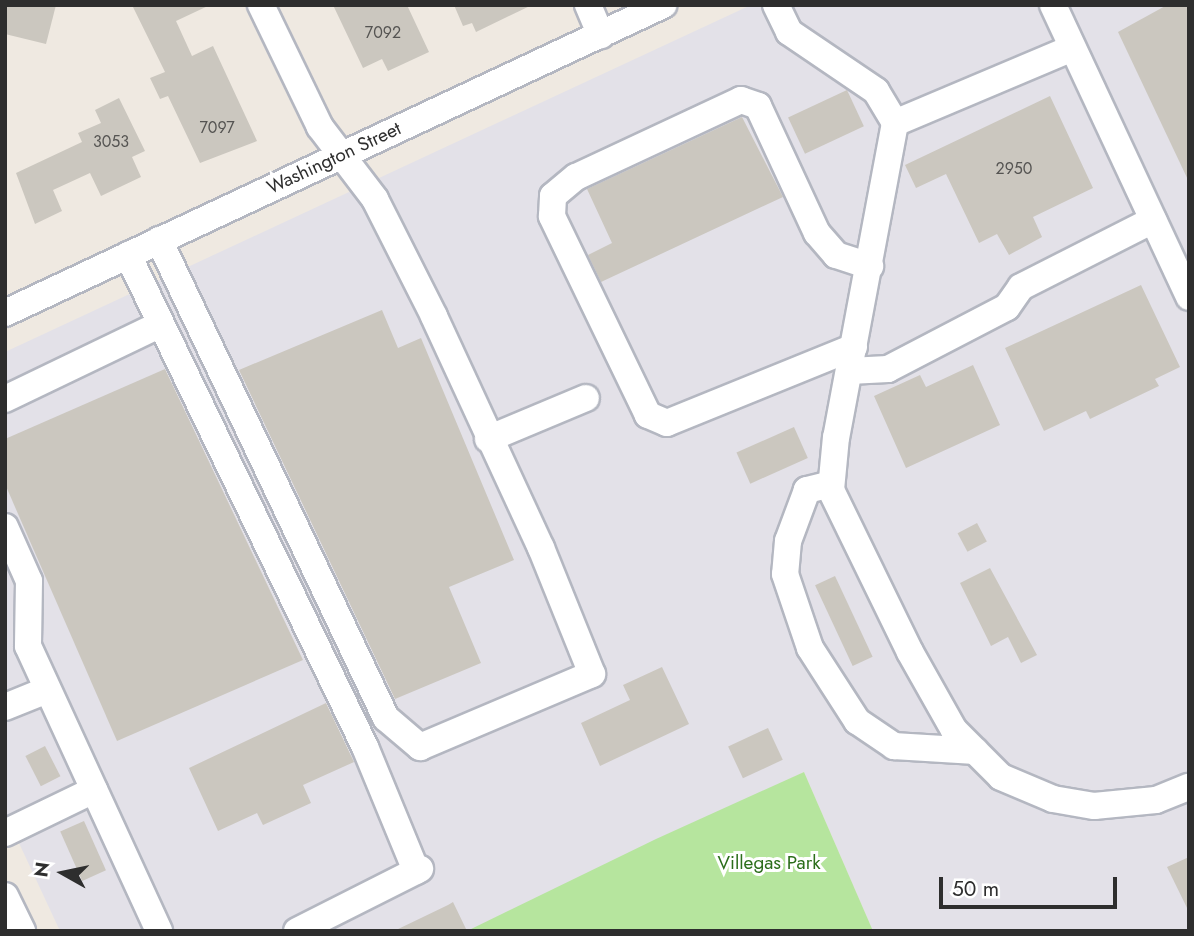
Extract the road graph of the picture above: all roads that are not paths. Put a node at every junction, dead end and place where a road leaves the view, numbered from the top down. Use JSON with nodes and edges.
{"nodes":[{"id":1,"x":261,"y":5,"type":"edge"},
{"id":2,"x":588,"y":5,"type":"edge"},
{"id":3,"x":663,"y":5,"type":"edge"},
{"id":4,"x":776,"y":5,"type":"edge"},
{"id":5,"x":1053,"y":5,"type":"edge"},
{"id":6,"x":601,"y":35,"type":"junction"},
{"id":7,"x":1070,"y":49,"type":"junction"},
{"id":8,"x":895,"y":123,"type":"junction"},
{"id":9,"x":341,"y":154,"type":"junction"},
{"id":10,"x":1153,"y":220,"type":"junction"},
{"id":11,"x":159,"y":240,"type":"junction"},
{"id":12,"x":128,"y":255,"type":"junction"},
{"id":13,"x":870,"y":266,"type":"junction"},
{"id":14,"x":1189,"y":297,"type":"edge"},
{"id":15,"x":5,"y":313,"type":"edge"},
{"id":16,"x":159,"y":325,"type":"junction"},
{"id":17,"x":851,"y":359,"type":"junction"},
{"id":18,"x":586,"y":398,"type":"dead end"},
{"id":19,"x":5,"y":399,"type":"edge"},
{"id":20,"x":488,"y":439,"type":"junction"},
{"id":21,"x":831,"y":484,"type":"junction"},
{"id":22,"x":5,"y":527,"type":"edge"},
{"id":23,"x":47,"y":690,"type":"junction"},
{"id":24,"x":5,"y":707,"type":"edge"},
{"id":25,"x":975,"y":751,"type":"junction"},
{"id":26,"x":1189,"y":787,"type":"edge"},
{"id":27,"x":94,"y":790,"type":"junction"},
{"id":28,"x":5,"y":833,"type":"edge"},
{"id":29,"x":5,"y":896,"type":"edge"},
{"id":30,"x":22,"y":931,"type":"edge"},
{"id":31,"x":159,"y":931,"type":"edge"},
{"id":32,"x":297,"y":931,"type":"edge"}],
"edges":[{"from":1,"to":9,"type":"street"},
{"from":2,"to":6,"type":"street"},
{"from":3,"to":6,"type":"street","name":"Washington Street"},
{"from":4,"to":8,"type":"street"},
{"from":5,"to":7,"type":"street"},
{"from":6,"to":9,"type":"street","name":"Washington Street"},
{"from":7,"to":8,"type":"street"},
{"from":7,"to":10,"type":"street"},
{"from":8,"to":13,"type":"street"},
{"from":9,"to":11,"type":"street","name":"Washington Street"},
{"from":9,"to":20,"type":"street"},
{"from":10,"to":14,"type":"street"},
{"from":10,"to":17,"type":"street"},
{"from":11,"to":12,"type":"street","name":"Washington Street"},
{"from":11,"to":20,"type":"street"},
{"from":12,"to":15,"type":"street","name":"Washington Street"},
{"from":12,"to":16,"type":"street"},
{"from":13,"to":17,"type":"street"},
{"from":13,"to":17,"type":"street"},
{"from":16,"to":19,"type":"street"},
{"from":16,"to":32,"type":"street"},
{"from":17,"to":21,"type":"street"},
{"from":18,"to":20,"type":"street"},
{"from":21,"to":25,"type":"street"},
{"from":21,"to":25,"type":"street"},
{"from":22,"to":23,"type":"street"},
{"from":23,"to":24,"type":"street"},
{"from":23,"to":27,"type":"street"},
{"from":25,"to":26,"type":"street"},
{"from":27,"to":28,"type":"street"},
{"from":27,"to":31,"type":"street"},
{"from":29,"to":30,"type":"street"}]}
